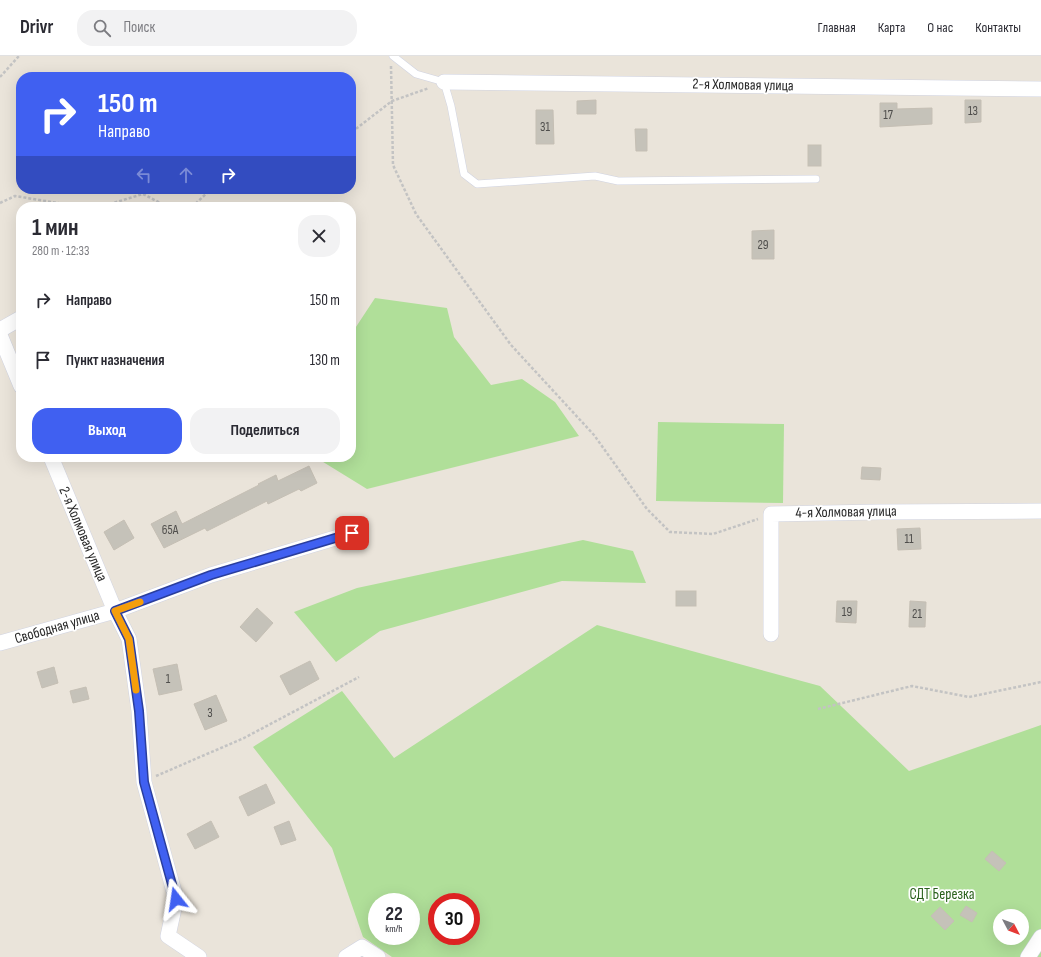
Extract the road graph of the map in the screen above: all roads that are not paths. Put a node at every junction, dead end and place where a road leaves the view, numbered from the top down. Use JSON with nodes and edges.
{"nodes":[{"id":1,"x":394,"y":56,"type":"edge"},
{"id":2,"x":444,"y":82,"type":"junction"},
{"id":3,"x":1041,"y":89,"type":"edge"},
{"id":4,"x":816,"y":179,"type":"dead end"},
{"id":5,"x":16,"y":321,"type":"edge"},
{"id":6,"x":0,"y":330,"type":"edge"},
{"id":7,"x":0,"y":336,"type":"edge"},
{"id":8,"x":16,"y":374,"type":"edge"},
{"id":9,"x":53,"y":462,"type":"edge"},
{"id":10,"x":1041,"y":511,"type":"edge"},
{"id":11,"x":352,"y":533,"type":"dead end"},
{"id":12,"x":115,"y":611,"type":"junction"},
{"id":13,"x":771,"y":634,"type":"dead end"},
{"id":14,"x":0,"y":643,"type":"edge"},
{"id":15,"x":1041,"y":936,"type":"edge"},
{"id":16,"x":199,"y":957,"type":"edge"},
{"id":17,"x":346,"y":957,"type":"edge"},
{"id":18,"x":378,"y":957,"type":"edge"},
{"id":19,"x":1028,"y":957,"type":"edge"}],
"edges":[{"from":1,"to":2,"type":"lane"},
{"from":2,"to":3,"type":"street","name":"2-я Холмовая улица"},
{"from":2,"to":4,"type":"lane"},
{"from":5,"to":6,"type":"street"},
{"from":7,"to":8,"type":"street"},
{"from":9,"to":12,"type":"street","name":"2-я Холмовая улица"},
{"from":10,"to":13,"type":"street","name":"4-я Холмовая улица"},
{"from":11,"to":12,"type":"street","name":"Свободная улица"},
{"from":12,"to":14,"type":"street","name":"Свободная улица"},
{"from":12,"to":16,"type":"street","name":"2-я Холмовая улица"},
{"from":15,"to":19,"type":"street"},
{"from":17,"to":18,"type":"street"}]}
